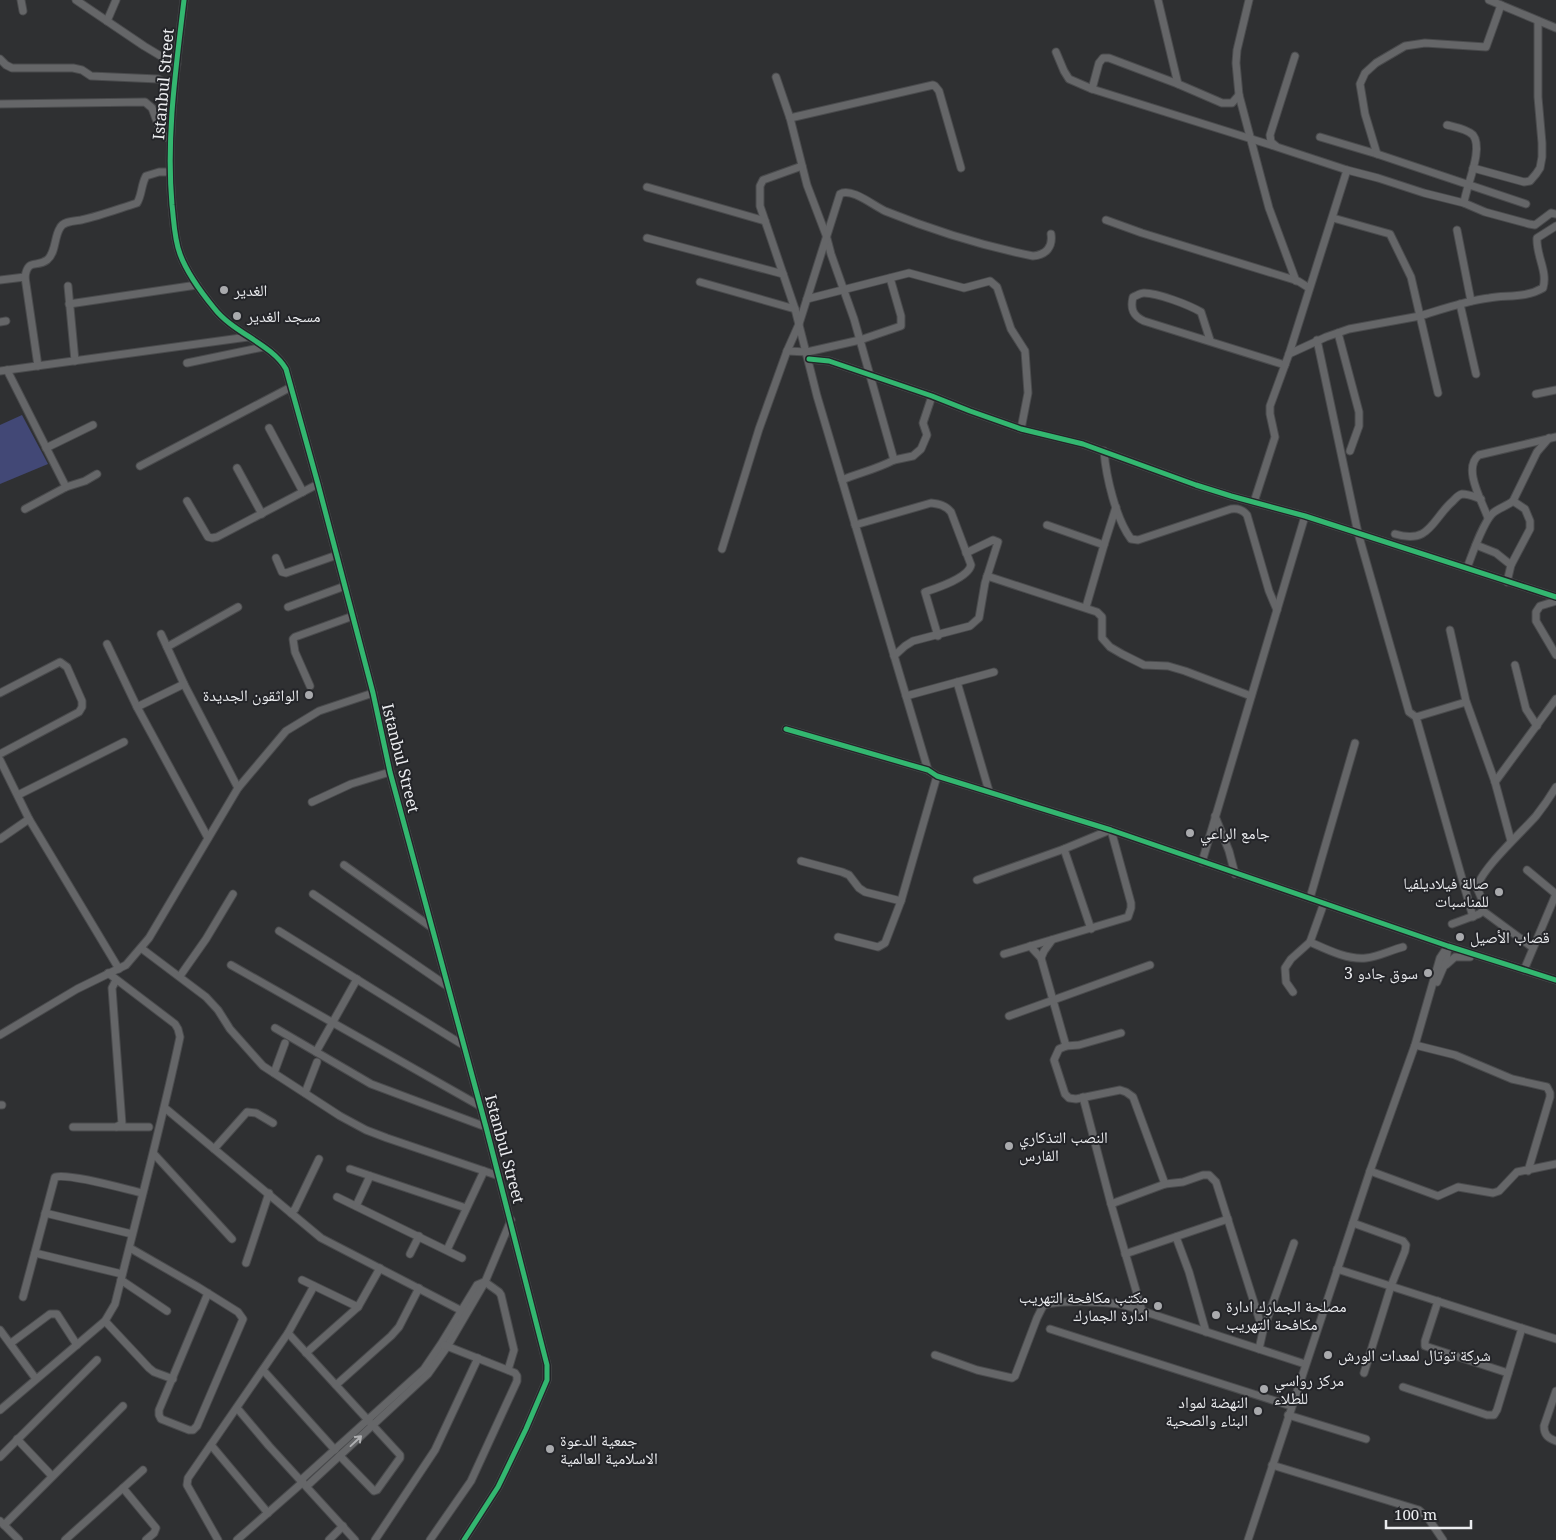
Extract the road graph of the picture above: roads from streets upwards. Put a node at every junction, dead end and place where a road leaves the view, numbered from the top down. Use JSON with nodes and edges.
{"nodes":[{"id":1,"x":22,"y":0,"type":"edge"},
{"id":2,"x":76,"y":0,"type":"edge"},
{"id":3,"x":116,"y":0,"type":"edge"},
{"id":4,"x":184,"y":0,"type":"edge"},
{"id":5,"x":1158,"y":0,"type":"edge"},
{"id":6,"x":1249,"y":0,"type":"edge"},
{"id":7,"x":1489,"y":0,"type":"edge"},
{"id":8,"x":1501,"y":5,"type":"junction"},
{"id":9,"x":23,"y":11,"type":"dead end"},
{"id":10,"x":107,"y":21,"type":"junction"},
{"id":11,"x":1538,"y":21,"type":"junction"},
{"id":12,"x":1556,"y":28,"type":"edge"},
{"id":13,"x":1056,"y":52,"type":"dead end"},
{"id":14,"x":1295,"y":56,"type":"dead end"},
{"id":15,"x":0,"y":59,"type":"edge"},
{"id":16,"x":177,"y":64,"type":"junction"},
{"id":17,"x":776,"y":77,"type":"dead end"},
{"id":18,"x":1178,"y":84,"type":"junction"},
{"id":19,"x":1092,"y":89,"type":"junction"},
{"id":20,"x":173,"y":90,"type":"junction"},
{"id":21,"x":1239,"y":95,"type":"junction"},
{"id":22,"x":0,"y":104,"type":"edge"},
{"id":23,"x":790,"y":118,"type":"junction"},
{"id":24,"x":1447,"y":125,"type":"dead end"},
{"id":25,"x":1320,"y":137,"type":"dead end"},
{"id":26,"x":170,"y":139,"type":"junction"},
{"id":27,"x":1250,"y":139,"type":"junction"},
{"id":28,"x":1277,"y":147,"type":"junction"},
{"id":29,"x":1376,"y":154,"type":"junction"},
{"id":30,"x":802,"y":166,"type":"junction"},
{"id":31,"x":961,"y":168,"type":"dead end"},
{"id":32,"x":1473,"y":168,"type":"junction"},
{"id":33,"x":1347,"y":170,"type":"junction"},
{"id":34,"x":170,"y":172,"type":"junction"},
{"id":35,"x":1467,"y":184,"type":"junction"},
{"id":36,"x":647,"y":188,"type":"dead end"},
{"id":37,"x":1464,"y":203,"type":"junction"},
{"id":38,"x":1526,"y":204,"type":"dead end"},
{"id":39,"x":1556,"y":214,"type":"edge"},
{"id":40,"x":1333,"y":218,"type":"junction"},
{"id":41,"x":1106,"y":220,"type":"dead end"},
{"id":42,"x":766,"y":221,"type":"junction"},
{"id":43,"x":1556,"y":226,"type":"edge"},
{"id":44,"x":1457,"y":230,"type":"dead end"},
{"id":45,"x":1051,"y":234,"type":"dead end"},
{"id":46,"x":826,"y":235,"type":"junction"},
{"id":47,"x":647,"y":238,"type":"dead end"},
{"id":48,"x":783,"y":274,"type":"junction"},
{"id":49,"x":25,"y":277,"type":"junction"},
{"id":50,"x":890,"y":278,"type":"junction"},
{"id":51,"x":0,"y":280,"type":"edge"},
{"id":52,"x":1296,"y":281,"type":"junction"},
{"id":53,"x":700,"y":282,"type":"dead end"},
{"id":54,"x":197,"y":285,"type":"junction"},
{"id":55,"x":68,"y":286,"type":"dead end"},
{"id":56,"x":1309,"y":288,"type":"junction"},
{"id":57,"x":844,"y":290,"type":"junction"},
{"id":58,"x":807,"y":299,"type":"junction"},
{"id":59,"x":1471,"y":301,"type":"junction"},
{"id":60,"x":70,"y":304,"type":"junction"},
{"id":61,"x":1460,"y":304,"type":"junction"},
{"id":62,"x":795,"y":309,"type":"junction"},
{"id":63,"x":1420,"y":316,"type":"junction"},
{"id":64,"x":799,"y":324,"type":"junction"},
{"id":65,"x":1338,"y":333,"type":"junction"},
{"id":66,"x":248,"y":337,"type":"junction"},
{"id":67,"x":860,"y":340,"type":"junction"},
{"id":68,"x":1210,"y":340,"type":"junction"},
{"id":69,"x":1317,"y":340,"type":"junction"},
{"id":70,"x":263,"y":347,"type":"junction"},
{"id":71,"x":788,"y":351,"type":"junction"},
{"id":72,"x":1289,"y":354,"type":"junction"},
{"id":73,"x":808,"y":356,"type":"junction"},
{"id":74,"x":75,"y":361,"type":"junction"},
{"id":75,"x":187,"y":363,"type":"dead end"},
{"id":76,"x":1285,"y":365,"type":"junction"},
{"id":77,"x":38,"y":366,"type":"junction"},
{"id":78,"x":4,"y":371,"type":"edge"},
{"id":79,"x":1476,"y":374,"type":"dead end"},
{"id":80,"x":869,"y":375,"type":"junction"},
{"id":81,"x":291,"y":387,"type":"junction"},
{"id":82,"x":1556,"y":390,"type":"edge"},
{"id":83,"x":1438,"y":393,"type":"dead end"},
{"id":84,"x":1536,"y":394,"type":"dead end"},
{"id":85,"x":932,"y":396,"type":"junction"},
{"id":86,"x":93,"y":425,"type":"dead end"},
{"id":87,"x":269,"y":428,"type":"dead end"},
{"id":88,"x":1021,"y":428,"type":"junction"},
{"id":89,"x":1552,"y":437,"type":"edge"},
{"id":90,"x":46,"y":448,"type":"junction"},
{"id":91,"x":1350,"y":451,"type":"dead end"},
{"id":92,"x":1104,"y":452,"type":"junction"},
{"id":93,"x":894,"y":460,"type":"junction"},
{"id":94,"x":140,"y":466,"type":"dead end"},
{"id":95,"x":238,"y":468,"type":"dead end"},
{"id":96,"x":97,"y":474,"type":"dead end"},
{"id":97,"x":842,"y":480,"type":"junction"},
{"id":98,"x":318,"y":484,"type":"junction"},
{"id":99,"x":66,"y":487,"type":"junction"},
{"id":100,"x":303,"y":492,"type":"junction"},
{"id":101,"x":1481,"y":499,"type":"junction"},
{"id":102,"x":187,"y":501,"type":"dead end"},
{"id":103,"x":1513,"y":501,"type":"junction"},
{"id":104,"x":1254,"y":502,"type":"junction"},
{"id":105,"x":1116,"y":507,"type":"junction"},
{"id":106,"x":25,"y":509,"type":"dead end"},
{"id":107,"x":262,"y":514,"type":"junction"},
{"id":108,"x":1305,"y":516,"type":"junction"},
{"id":109,"x":1488,"y":518,"type":"junction"},
{"id":110,"x":855,"y":525,"type":"junction"},
{"id":111,"x":1047,"y":525,"type":"dead end"},
{"id":112,"x":1358,"y":534,"type":"junction"},
{"id":113,"x":1395,"y":534,"type":"dead end"},
{"id":114,"x":1104,"y":545,"type":"junction"},
{"id":115,"x":1476,"y":546,"type":"junction"},
{"id":116,"x":722,"y":549,"type":"dead end"},
{"id":117,"x":966,"y":553,"type":"junction"},
{"id":118,"x":337,"y":555,"type":"junction"},
{"id":119,"x":276,"y":558,"type":"dead end"},
{"id":120,"x":1511,"y":565,"type":"junction"},
{"id":121,"x":1467,"y":568,"type":"junction"},
{"id":122,"x":987,"y":576,"type":"junction"},
{"id":123,"x":1507,"y":582,"type":"junction"},
{"id":124,"x":344,"y":586,"type":"junction"},
{"id":125,"x":1556,"y":599,"type":"edge"},
{"id":126,"x":238,"y":607,"type":"dead end"},
{"id":127,"x":288,"y":607,"type":"dead end"},
{"id":128,"x":1086,"y":607,"type":"junction"},
{"id":129,"x":1277,"y":611,"type":"junction"},
{"id":130,"x":353,"y":616,"type":"junction"},
{"id":131,"x":1450,"y":630,"type":"dead end"},
{"id":132,"x":161,"y":634,"type":"dead end"},
{"id":133,"x":938,"y":636,"type":"junction"},
{"id":134,"x":107,"y":644,"type":"dead end"},
{"id":135,"x":167,"y":647,"type":"junction"},
{"id":136,"x":1556,"y":655,"type":"edge"},
{"id":137,"x":894,"y":656,"type":"junction"},
{"id":138,"x":1514,"y":665,"type":"dead end"},
{"id":139,"x":994,"y":672,"type":"dead end"},
{"id":140,"x":957,"y":682,"type":"junction"},
{"id":141,"x":184,"y":684,"type":"junction"},
{"id":142,"x":310,"y":686,"type":"dead end"},
{"id":143,"x":0,"y":693,"type":"edge"},
{"id":144,"x":373,"y":693,"type":"junction"},
{"id":145,"x":906,"y":696,"type":"junction"},
{"id":146,"x":1251,"y":696,"type":"junction"},
{"id":147,"x":1556,"y":699,"type":"edge"},
{"id":148,"x":1466,"y":702,"type":"junction"},
{"id":149,"x":137,"y":707,"type":"junction"},
{"id":150,"x":1416,"y":717,"type":"junction"},
{"id":151,"x":1537,"y":726,"type":"junction"},
{"id":152,"x":786,"y":729,"type":"dead end"},
{"id":153,"x":124,"y":742,"type":"dead end"},
{"id":154,"x":1355,"y":743,"type":"dead end"},
{"id":155,"x":0,"y":754,"type":"edge"},
{"id":156,"x":0,"y":760,"type":"edge"},
{"id":157,"x":928,"y":770,"type":"junction"},
{"id":158,"x":390,"y":772,"type":"junction"},
{"id":159,"x":3,"y":774,"type":"edge"},
{"id":160,"x":937,"y":776,"type":"junction"},
{"id":161,"x":1495,"y":782,"type":"junction"},
{"id":162,"x":238,"y":788,"type":"junction"},
{"id":163,"x":1556,"y":788,"type":"edge"},
{"id":164,"x":989,"y":791,"type":"junction"},
{"id":165,"x":18,"y":795,"type":"junction"},
{"id":166,"x":312,"y":802,"type":"dead end"},
{"id":167,"x":1215,"y":815,"type":"junction"},
{"id":168,"x":28,"y":819,"type":"junction"},
{"id":169,"x":1111,"y":830,"type":"junction"},
{"id":170,"x":208,"y":838,"type":"junction"},
{"id":171,"x":0,"y":839,"type":"edge"},
{"id":172,"x":1511,"y":841,"type":"junction"},
{"id":173,"x":1064,"y":849,"type":"junction"},
{"id":174,"x":800,"y":861,"type":"dead end"},
{"id":175,"x":1202,"y":862,"type":"junction"},
{"id":176,"x":344,"y":865,"type":"dead end"},
{"id":177,"x":1527,"y":870,"type":"dead end"},
{"id":178,"x":1234,"y":874,"type":"junction"},
{"id":179,"x":977,"y":880,"type":"dead end"},
{"id":180,"x":233,"y":894,"type":"dead end"},
{"id":181,"x":313,"y":894,"type":"dead end"},
{"id":182,"x":1556,"y":894,"type":"edge"},
{"id":183,"x":1310,"y":898,"type":"junction"},
{"id":184,"x":901,"y":901,"type":"junction"},
{"id":185,"x":1324,"y":903,"type":"junction"},
{"id":186,"x":1483,"y":911,"type":"junction"},
{"id":187,"x":1473,"y":916,"type":"junction"},
{"id":188,"x":1452,"y":924,"type":"dead end"},
{"id":189,"x":431,"y":926,"type":"junction"},
{"id":190,"x":1091,"y":929,"type":"junction"},
{"id":191,"x":280,"y":931,"type":"dead end"},
{"id":192,"x":838,"y":937,"type":"dead end"},
{"id":193,"x":1052,"y":940,"type":"junction"},
{"id":194,"x":1310,"y":942,"type":"junction"},
{"id":195,"x":1030,"y":946,"type":"junction"},
{"id":196,"x":1448,"y":946,"type":"junction"},
{"id":197,"x":1403,"y":947,"type":"dead end"},
{"id":198,"x":1532,"y":947,"type":"junction"},
{"id":199,"x":141,"y":948,"type":"junction"},
{"id":200,"x":1004,"y":954,"type":"dead end"},
{"id":201,"x":1041,"y":958,"type":"junction"},
{"id":202,"x":1485,"y":958,"type":"junction"},
{"id":203,"x":231,"y":965,"type":"dead end"},
{"id":204,"x":1150,"y":965,"type":"dead end"},
{"id":205,"x":118,"y":969,"type":"junction"},
{"id":206,"x":1443,"y":969,"type":"junction"},
{"id":207,"x":1524,"y":970,"type":"junction"},
{"id":208,"x":108,"y":973,"type":"junction"},
{"id":209,"x":180,"y":976,"type":"junction"},
{"id":210,"x":357,"y":979,"type":"junction"},
{"id":211,"x":116,"y":980,"type":"junction"},
{"id":212,"x":1556,"y":980,"type":"edge"},
{"id":213,"x":447,"y":986,"type":"junction"},
{"id":214,"x":1293,"y":992,"type":"dead end"},
{"id":215,"x":1054,"y":1001,"type":"junction"},
{"id":216,"x":1427,"y":1003,"type":"junction"},
{"id":217,"x":1009,"y":1016,"type":"dead end"},
{"id":218,"x":332,"y":1023,"type":"junction"},
{"id":219,"x":275,"y":1028,"type":"dead end"},
{"id":220,"x":1121,"y":1033,"type":"dead end"},
{"id":221,"x":0,"y":1035,"type":"edge"},
{"id":222,"x":285,"y":1043,"type":"dead end"},
{"id":223,"x":463,"y":1045,"type":"junction"},
{"id":224,"x":1415,"y":1045,"type":"junction"},
{"id":225,"x":1066,"y":1046,"type":"junction"},
{"id":226,"x":316,"y":1052,"type":"junction"},
{"id":227,"x":317,"y":1062,"type":"dead end"},
{"id":228,"x":274,"y":1073,"type":"junction"},
{"id":229,"x":305,"y":1093,"type":"junction"},
{"id":230,"x":1083,"y":1098,"type":"junction"},
{"id":231,"x":480,"y":1106,"type":"junction"},
{"id":232,"x":165,"y":1108,"type":"junction"},
{"id":233,"x":273,"y":1124,"type":"dead end"},
{"id":234,"x":73,"y":1127,"type":"dead end"},
{"id":235,"x":116,"y":1127,"type":"junction"},
{"id":236,"x":149,"y":1127,"type":"dead end"},
{"id":237,"x":486,"y":1127,"type":"junction"},
{"id":238,"x":214,"y":1149,"type":"junction"},
{"id":239,"x":154,"y":1154,"type":"junction"},
{"id":240,"x":319,"y":1159,"type":"dead end"},
{"id":241,"x":1556,"y":1164,"type":"edge"},
{"id":242,"x":350,"y":1169,"type":"dead end"},
{"id":243,"x":484,"y":1171,"type":"junction"},
{"id":244,"x":1370,"y":1171,"type":"junction"},
{"id":245,"x":1528,"y":1171,"type":"junction"},
{"id":246,"x":370,"y":1176,"type":"junction"},
{"id":247,"x":499,"y":1176,"type":"junction"},
{"id":248,"x":1165,"y":1184,"type":"junction"},
{"id":249,"x":142,"y":1193,"type":"junction"},
{"id":250,"x":269,"y":1193,"type":"junction"},
{"id":251,"x":337,"y":1197,"type":"dead end"},
{"id":252,"x":1111,"y":1204,"type":"junction"},
{"id":253,"x":356,"y":1206,"type":"junction"},
{"id":254,"x":466,"y":1208,"type":"junction"},
{"id":255,"x":45,"y":1213,"type":"junction"},
{"id":256,"x":291,"y":1213,"type":"junction"},
{"id":257,"x":1228,"y":1219,"type":"junction"},
{"id":258,"x":511,"y":1220,"type":"junction"},
{"id":259,"x":1353,"y":1223,"type":"junction"},
{"id":260,"x":132,"y":1234,"type":"junction"},
{"id":261,"x":419,"y":1236,"type":"junction"},
{"id":262,"x":1176,"y":1237,"type":"junction"},
{"id":263,"x":232,"y":1240,"type":"dead end"},
{"id":264,"x":1294,"y":1243,"type":"dead end"},
{"id":265,"x":518,"y":1246,"type":"junction"},
{"id":266,"x":500,"y":1247,"type":"junction"},
{"id":267,"x":130,"y":1248,"type":"junction"},
{"id":268,"x":446,"y":1250,"type":"junction"},
{"id":269,"x":35,"y":1253,"type":"junction"},
{"id":270,"x":410,"y":1254,"type":"dead end"},
{"id":271,"x":1125,"y":1254,"type":"junction"},
{"id":272,"x":462,"y":1258,"type":"dead end"},
{"id":273,"x":246,"y":1263,"type":"dead end"},
{"id":274,"x":380,"y":1268,"type":"junction"},
{"id":275,"x":1337,"y":1269,"type":"junction"},
{"id":276,"x":121,"y":1277,"type":"junction"},
{"id":277,"x":302,"y":1280,"type":"dead end"},
{"id":278,"x":484,"y":1282,"type":"junction"},
{"id":279,"x":314,"y":1286,"type":"junction"},
{"id":280,"x":1391,"y":1286,"type":"junction"},
{"id":281,"x":419,"y":1288,"type":"junction"},
{"id":282,"x":208,"y":1293,"type":"junction"},
{"id":283,"x":23,"y":1297,"type":"dead end"},
{"id":284,"x":1438,"y":1301,"type":"junction"},
{"id":285,"x":358,"y":1307,"type":"junction"},
{"id":286,"x":167,"y":1311,"type":"dead end"},
{"id":287,"x":1142,"y":1311,"type":"junction"},
{"id":288,"x":464,"y":1312,"type":"junction"},
{"id":289,"x":106,"y":1321,"type":"junction"},
{"id":290,"x":1522,"y":1328,"type":"junction"},
{"id":291,"x":1050,"y":1329,"type":"dead end"},
{"id":292,"x":0,"y":1330,"type":"edge"},
{"id":293,"x":1263,"y":1331,"type":"junction"},
{"id":294,"x":1206,"y":1332,"type":"junction"},
{"id":295,"x":288,"y":1333,"type":"junction"},
{"id":296,"x":1556,"y":1339,"type":"edge"},
{"id":297,"x":11,"y":1343,"type":"junction"},
{"id":298,"x":77,"y":1345,"type":"junction"},
{"id":299,"x":444,"y":1346,"type":"junction"},
{"id":300,"x":1259,"y":1349,"type":"junction"},
{"id":301,"x":306,"y":1353,"type":"junction"},
{"id":302,"x":935,"y":1355,"type":"dead end"},
{"id":303,"x":478,"y":1358,"type":"junction"},
{"id":304,"x":97,"y":1360,"type":"dead end"},
{"id":305,"x":1305,"y":1364,"type":"junction"},
{"id":306,"x":263,"y":1370,"type":"junction"},
{"id":307,"x":508,"y":1370,"type":"junction"},
{"id":308,"x":1364,"y":1373,"type":"dead end"},
{"id":309,"x":1508,"y":1374,"type":"junction"},
{"id":310,"x":36,"y":1379,"type":"junction"},
{"id":311,"x":173,"y":1379,"type":"junction"},
{"id":312,"x":336,"y":1385,"type":"junction"},
{"id":313,"x":1403,"y":1387,"type":"dead end"},
{"id":314,"x":1556,"y":1391,"type":"edge"},
{"id":315,"x":123,"y":1406,"type":"dead end"},
{"id":316,"x":1291,"y":1406,"type":"junction"},
{"id":317,"x":236,"y":1408,"type":"junction"},
{"id":318,"x":0,"y":1410,"type":"edge"},
{"id":319,"x":1288,"y":1415,"type":"junction"},
{"id":320,"x":370,"y":1423,"type":"junction"},
{"id":321,"x":17,"y":1439,"type":"junction"},
{"id":322,"x":1366,"y":1439,"type":"dead end"},
{"id":323,"x":1556,"y":1441,"type":"edge"},
{"id":324,"x":211,"y":1445,"type":"junction"},
{"id":325,"x":337,"y":1453,"type":"junction"},
{"id":326,"x":0,"y":1457,"type":"edge"},
{"id":327,"x":1272,"y":1464,"type":"junction"},
{"id":328,"x":143,"y":1470,"type":"dead end"},
{"id":329,"x":52,"y":1476,"type":"junction"},
{"id":330,"x":304,"y":1483,"type":"junction"},
{"id":331,"x":123,"y":1488,"type":"junction"},
{"id":332,"x":268,"y":1513,"type":"junction"},
{"id":333,"x":2,"y":1523,"type":"edge"},
{"id":334,"x":342,"y":1526,"type":"junction"},
{"id":335,"x":1251,"y":1539,"type":"edge"},
{"id":336,"x":19,"y":1540,"type":"edge"},
{"id":337,"x":65,"y":1540,"type":"edge"},
{"id":338,"x":146,"y":1540,"type":"edge"},
{"id":339,"x":218,"y":1540,"type":"edge"},
{"id":340,"x":237,"y":1540,"type":"edge"},
{"id":341,"x":329,"y":1540,"type":"edge"},
{"id":342,"x":355,"y":1540,"type":"edge"},
{"id":343,"x":375,"y":1540,"type":"edge"},
{"id":344,"x":430,"y":1540,"type":"edge"},
{"id":345,"x":464,"y":1540,"type":"edge"},
{"id":346,"x":1443,"y":1540,"type":"edge"}],
"edges":[{"from":1,"to":9,"type":"street"},
{"from":2,"to":10,"type":"street"},
{"from":3,"to":10,"type":"street"},
{"from":4,"to":16,"type":"street","name":"Istanbul Street"},
{"from":5,"to":18,"type":"street"},
{"from":6,"to":21,"type":"street"},
{"from":7,"to":8,"type":"street"},
{"from":8,"to":11,"type":"street"},
{"from":8,"to":29,"type":"street"},
{"from":10,"to":16,"type":"street"},
{"from":11,"to":12,"type":"street"},
{"from":11,"to":32,"type":"street"},
{"from":13,"to":19,"type":"street"},
{"from":14,"to":28,"type":"street"},
{"from":15,"to":20,"type":"street"},
{"from":16,"to":20,"type":"street","name":"Istanbul Street"},
{"from":17,"to":23,"type":"street"},
{"from":18,"to":19,"type":"street"},
{"from":18,"to":21,"type":"street"},
{"from":19,"to":27,"type":"street"},
{"from":20,"to":26,"type":"street","name":"Istanbul Street"},
{"from":21,"to":27,"type":"street"},
{"from":22,"to":26,"type":"street"},
{"from":23,"to":30,"type":"street"},
{"from":23,"to":31,"type":"street"},
{"from":24,"to":32,"type":"street"},
{"from":25,"to":29,"type":"street"},
{"from":26,"to":34,"type":"street","name":"Istanbul Street"},
{"from":27,"to":28,"type":"street"},
{"from":27,"to":52,"type":"street"},
{"from":28,"to":33,"type":"street"},
{"from":29,"to":35,"type":"street"},
{"from":30,"to":42,"type":"street"},
{"from":30,"to":46,"type":"street"},
{"from":32,"to":35,"type":"street"},
{"from":33,"to":37,"type":"street"},
{"from":33,"to":40,"type":"street"},
{"from":34,"to":49,"type":"street"},
{"from":34,"to":54,"type":"street","name":"Istanbul Street"},
{"from":35,"to":37,"type":"street"},
{"from":35,"to":38,"type":"street"},
{"from":36,"to":42,"type":"street"},
{"from":37,"to":39,"type":"street"},
{"from":40,"to":56,"type":"street"},
{"from":40,"to":63,"type":"street"},
{"from":41,"to":52,"type":"street"},
{"from":42,"to":48,"type":"street"},
{"from":43,"to":59,"type":"street"},
{"from":44,"to":59,"type":"street"},
{"from":45,"to":46,"type":"street"},
{"from":46,"to":57,"type":"street"},
{"from":46,"to":58,"type":"street"},
{"from":47,"to":48,"type":"street"},
{"from":48,"to":62,"type":"street"},
{"from":49,"to":51,"type":"street"},
{"from":49,"to":77,"type":"street"},
{"from":50,"to":57,"type":"street"},
{"from":50,"to":67,"type":"street"},
{"from":50,"to":88,"type":"street"},
{"from":52,"to":56,"type":"street"},
{"from":53,"to":62,"type":"street"},
{"from":54,"to":60,"type":"street"},
{"from":54,"to":66,"type":"street","name":"Istanbul Street"},
{"from":55,"to":60,"type":"street"},
{"from":56,"to":72,"type":"street"},
{"from":57,"to":58,"type":"street"},
{"from":57,"to":67,"type":"street"},
{"from":58,"to":64,"type":"street"},
{"from":59,"to":61,"type":"street"},
{"from":60,"to":74,"type":"street"},
{"from":61,"to":63,"type":"street"},
{"from":61,"to":79,"type":"street"},
{"from":62,"to":64,"type":"street"},
{"from":63,"to":65,"type":"street"},
{"from":63,"to":83,"type":"street"},
{"from":64,"to":71,"type":"street"},
{"from":64,"to":73,"type":"street"},
{"from":65,"to":69,"type":"street"},
{"from":65,"to":91,"type":"street"},
{"from":66,"to":70,"type":"street","name":"Istanbul Street"},
{"from":66,"to":74,"type":"street"},
{"from":67,"to":73,"type":"street"},
{"from":67,"to":80,"type":"street"},
{"from":68,"to":68,"type":"street"},
{"from":68,"to":76,"type":"street"},
{"from":69,"to":72,"type":"street"},
{"from":69,"to":112,"type":"street"},
{"from":70,"to":75,"type":"street"},
{"from":70,"to":81,"type":"street","name":"Istanbul Street"},
{"from":71,"to":73,"type":"street"},
{"from":71,"to":116,"type":"street"},
{"from":72,"to":76,"type":"street"},
{"from":73,"to":80,"type":"street"},
{"from":73,"to":97,"type":"street"},
{"from":74,"to":77,"type":"street"},
{"from":76,"to":104,"type":"street"},
{"from":77,"to":78,"type":"street"},
{"from":78,"to":90,"type":"street"},
{"from":80,"to":85,"type":"street"},
{"from":80,"to":93,"type":"street"},
{"from":81,"to":94,"type":"street"},
{"from":81,"to":98,"type":"street","name":"Istanbul Street"},
{"from":82,"to":84,"type":"street"},
{"from":85,"to":88,"type":"street"},
{"from":85,"to":93,"type":"street"},
{"from":86,"to":90,"type":"street"},
{"from":87,"to":100,"type":"street"},
{"from":88,"to":92,"type":"street"},
{"from":89,"to":101,"type":"street"},
{"from":89,"to":103,"type":"street"},
{"from":90,"to":99,"type":"street"},
{"from":92,"to":104,"type":"street"},
{"from":92,"to":105,"type":"street"},
{"from":93,"to":97,"type":"street"},
{"from":95,"to":107,"type":"street"},
{"from":96,"to":99,"type":"street"},
{"from":97,"to":110,"type":"street"},
{"from":98,"to":100,"type":"street"},
{"from":98,"to":118,"type":"street","name":"Istanbul Street"},
{"from":99,"to":106,"type":"street"},
{"from":100,"to":107,"type":"street"},
{"from":101,"to":109,"type":"street"},
{"from":101,"to":113,"type":"street"},
{"from":102,"to":107,"type":"street"},
{"from":103,"to":109,"type":"street"},
{"from":103,"to":120,"type":"street"},
{"from":104,"to":108,"type":"street"},
{"from":105,"to":114,"type":"street"},
{"from":105,"to":129,"type":"street"},
{"from":108,"to":112,"type":"street"},
{"from":108,"to":129,"type":"street"},
{"from":109,"to":115,"type":"street"},
{"from":110,"to":117,"type":"street"},
{"from":110,"to":137,"type":"street"},
{"from":111,"to":114,"type":"street"},
{"from":112,"to":121,"type":"street"},
{"from":112,"to":150,"type":"street"},
{"from":114,"to":128,"type":"street"},
{"from":115,"to":120,"type":"street"},
{"from":115,"to":121,"type":"street"},
{"from":117,"to":122,"type":"street"},
{"from":117,"to":133,"type":"street"},
{"from":118,"to":119,"type":"street"},
{"from":118,"to":124,"type":"street","name":"Istanbul Street"},
{"from":120,"to":123,"type":"street"},
{"from":121,"to":123,"type":"street"},
{"from":122,"to":128,"type":"street"},
{"from":122,"to":133,"type":"street"},
{"from":123,"to":125,"type":"street"},
{"from":124,"to":127,"type":"street"},
{"from":124,"to":130,"type":"street","name":"Istanbul Street"},
{"from":125,"to":136,"type":"street"},
{"from":126,"to":135,"type":"street"},
{"from":128,"to":146,"type":"street"},
{"from":129,"to":146,"type":"street"},
{"from":130,"to":142,"type":"street"},
{"from":130,"to":144,"type":"street","name":"Istanbul Street"},
{"from":131,"to":148,"type":"street"},
{"from":132,"to":135,"type":"street"},
{"from":133,"to":137,"type":"street"},
{"from":134,"to":149,"type":"street"},
{"from":135,"to":141,"type":"street"},
{"from":137,"to":145,"type":"street"},
{"from":138,"to":151,"type":"street"},
{"from":139,"to":140,"type":"street"},
{"from":140,"to":145,"type":"street"},
{"from":140,"to":164,"type":"street"},
{"from":141,"to":149,"type":"street"},
{"from":141,"to":162,"type":"street"},
{"from":143,"to":155,"type":"street"},
{"from":144,"to":158,"type":"street","name":"Istanbul Street"},
{"from":144,"to":162,"type":"street"},
{"from":145,"to":157,"type":"street"},
{"from":146,"to":167,"type":"street"},
{"from":147,"to":151,"type":"street"},
{"from":148,"to":150,"type":"street"},
{"from":148,"to":161,"type":"street"},
{"from":149,"to":170,"type":"street"},
{"from":150,"to":187,"type":"street"},
{"from":151,"to":161,"type":"street"},
{"from":152,"to":157,"type":"street"},
{"from":153,"to":165,"type":"street"},
{"from":154,"to":183,"type":"street"},
{"from":156,"to":159,"type":"street"},
{"from":157,"to":160,"type":"street"},
{"from":158,"to":166,"type":"street"},
{"from":158,"to":189,"type":"street","name":"Istanbul Street"},
{"from":159,"to":165,"type":"street"},
{"from":160,"to":164,"type":"street"},
{"from":160,"to":184,"type":"street"},
{"from":161,"to":172,"type":"street"},
{"from":162,"to":170,"type":"street"},
{"from":163,"to":172,"type":"street"},
{"from":164,"to":169,"type":"street"},
{"from":165,"to":168,"type":"street"},
{"from":167,"to":175,"type":"street"},
{"from":167,"to":178,"type":"street"},
{"from":168,"to":171,"type":"street"},
{"from":168,"to":205,"type":"street"},
{"from":169,"to":173,"type":"street"},
{"from":169,"to":175,"type":"street"},
{"from":169,"to":190,"type":"street"},
{"from":170,"to":199,"type":"street"},
{"from":172,"to":186,"type":"street"},
{"from":173,"to":179,"type":"street"},
{"from":173,"to":190,"type":"street"},
{"from":174,"to":184,"type":"street"},
{"from":175,"to":178,"type":"street"},
{"from":176,"to":189,"type":"street"},
{"from":177,"to":182,"type":"street"},
{"from":178,"to":183,"type":"street"},
{"from":180,"to":209,"type":"street"},
{"from":181,"to":213,"type":"street"},
{"from":182,"to":198,"type":"street"},
{"from":183,"to":185,"type":"street"},
{"from":184,"to":192,"type":"street"},
{"from":185,"to":194,"type":"street"},
{"from":185,"to":196,"type":"street"},
{"from":186,"to":187,"type":"street"},
{"from":186,"to":198,"type":"street"},
{"from":187,"to":188,"type":"street"},
{"from":189,"to":213,"type":"street","name":"Istanbul Street"},
{"from":190,"to":193,"type":"street"},
{"from":191,"to":210,"type":"street"},
{"from":193,"to":195,"type":"street"},
{"from":193,"to":201,"type":"street"},
{"from":194,"to":197,"type":"street"},
{"from":194,"to":214,"type":"street"},
{"from":195,"to":200,"type":"street"},
{"from":195,"to":201,"type":"street"},
{"from":196,"to":202,"type":"street"},
{"from":196,"to":206,"type":"street"},
{"from":196,"to":216,"type":"street"},
{"from":198,"to":207,"type":"street"},
{"from":199,"to":205,"type":"street"},
{"from":199,"to":209,"type":"street"},
{"from":201,"to":215,"type":"street"},
{"from":202,"to":206,"type":"street"},
{"from":202,"to":207,"type":"street"},
{"from":203,"to":218,"type":"street"},
{"from":204,"to":215,"type":"street"},
{"from":205,"to":208,"type":"street"},
{"from":206,"to":216,"type":"street"},
{"from":207,"to":212,"type":"street"},
{"from":208,"to":211,"type":"street"},
{"from":208,"to":221,"type":"street"},
{"from":209,"to":228,"type":"street"},
{"from":210,"to":218,"type":"street"},
{"from":210,"to":223,"type":"street"},
{"from":211,"to":232,"type":"street"},
{"from":211,"to":235,"type":"street"},
{"from":213,"to":223,"type":"street","name":"Istanbul Street"},
{"from":215,"to":217,"type":"street"},
{"from":215,"to":225,"type":"street"},
{"from":216,"to":224,"type":"street"},
{"from":218,"to":226,"type":"street"},
{"from":218,"to":231,"type":"street"},
{"from":219,"to":226,"type":"street"},
{"from":220,"to":225,"type":"street"},
{"from":222,"to":228,"type":"street"},
{"from":223,"to":231,"type":"street","name":"Istanbul Street"},
{"from":224,"to":244,"type":"street"},
{"from":224,"to":245,"type":"street"},
{"from":225,"to":230,"type":"street"},
{"from":226,"to":237,"type":"street"},
{"from":227,"to":229,"type":"street"},
{"from":228,"to":229,"type":"street"},
{"from":229,"to":243,"type":"street"},
{"from":230,"to":248,"type":"street"},
{"from":230,"to":252,"type":"street"},
{"from":231,"to":237,"type":"street","name":"Istanbul Street"},
{"from":232,"to":238,"type":"street"},
{"from":232,"to":239,"type":"street"},
{"from":233,"to":238,"type":"street"},
{"from":234,"to":235,"type":"street"},
{"from":235,"to":236,"type":"street"},
{"from":237,"to":247,"type":"street","name":"Istanbul Street"},
{"from":238,"to":250,"type":"street"},
{"from":239,"to":249,"type":"street"},
{"from":239,"to":263,"type":"street"},
{"from":240,"to":256,"type":"street"},
{"from":241,"to":245,"type":"street"},
{"from":242,"to":246,"type":"street"},
{"from":243,"to":247,"type":"street"},
{"from":243,"to":254,"type":"street"},
{"from":244,"to":245,"type":"street"},
{"from":244,"to":259,"type":"street"},
{"from":246,"to":253,"type":"street"},
{"from":246,"to":254,"type":"street"},
{"from":247,"to":258,"type":"street","name":"Istanbul Street"},
{"from":248,"to":252,"type":"street"},
{"from":248,"to":257,"type":"street"},
{"from":249,"to":255,"type":"street"},
{"from":249,"to":260,"type":"street"},
{"from":250,"to":256,"type":"street"},
{"from":250,"to":273,"type":"street"},
{"from":251,"to":253,"type":"street"},
{"from":252,"to":271,"type":"street"},
{"from":253,"to":261,"type":"street"},
{"from":254,"to":268,"type":"street"},
{"from":255,"to":260,"type":"street"},
{"from":255,"to":269,"type":"street"},
{"from":256,"to":274,"type":"street"},
{"from":257,"to":262,"type":"street"},
{"from":257,"to":293,"type":"street"},
{"from":258,"to":265,"type":"street","name":"Istanbul Street"},
{"from":258,"to":266,"type":"street"},
{"from":259,"to":275,"type":"street"},
{"from":259,"to":280,"type":"street"},
{"from":260,"to":267,"type":"street"},
{"from":261,"to":268,"type":"street"},
{"from":261,"to":270,"type":"street"},
{"from":262,"to":271,"type":"street"},
{"from":262,"to":294,"type":"street"},
{"from":264,"to":293,"type":"street"},
{"from":265,"to":266,"type":"street"},
{"from":265,"to":345,"type":"street","name":"Istanbul Street"},
{"from":266,"to":278,"type":"street"},
{"from":267,"to":276,"type":"street"},
{"from":267,"to":282,"type":"street"},
{"from":268,"to":272,"type":"street"},
{"from":269,"to":276,"type":"street"},
{"from":269,"to":283,"type":"street"},
{"from":271,"to":287,"type":"street"},
{"from":274,"to":281,"type":"street"},
{"from":274,"to":285,"type":"street"},
{"from":275,"to":280,"type":"street"},
{"from":275,"to":305,"type":"street"},
{"from":276,"to":286,"type":"street"},
{"from":276,"to":289,"type":"street"},
{"from":277,"to":279,"type":"street"},
{"from":278,"to":288,"type":"street"},
{"from":278,"to":307,"type":"street"},
{"from":279,"to":285,"type":"street"},
{"from":279,"to":295,"type":"street"},
{"from":280,"to":284,"type":"street"},
{"from":280,"to":308,"type":"street"},
{"from":281,"to":288,"type":"street"},
{"from":281,"to":312,"type":"street"},
{"from":282,"to":311,"type":"street"},
{"from":282,"to":311,"type":"street"},
{"from":284,"to":290,"type":"street"},
{"from":284,"to":309,"type":"street"},
{"from":285,"to":301,"type":"street"},
{"from":287,"to":294,"type":"street"},
{"from":287,"to":302,"type":"street"},
{"from":288,"to":299,"type":"street"},
{"from":289,"to":298,"type":"street"},
{"from":289,"to":311,"type":"street"},
{"from":290,"to":296,"type":"street"},
{"from":290,"to":309,"type":"street"},
{"from":291,"to":316,"type":"street"},
{"from":292,"to":297,"type":"street"},
{"from":293,"to":300,"type":"street"},
{"from":294,"to":300,"type":"street"},
{"from":295,"to":301,"type":"street"},
{"from":295,"to":306,"type":"street"},
{"from":297,"to":298,"type":"street"},
{"from":297,"to":310,"type":"street"},
{"from":298,"to":310,"type":"street"},
{"from":299,"to":303,"type":"street"},
{"from":299,"to":320,"type":"street"},
{"from":300,"to":305,"type":"street"},
{"from":301,"to":312,"type":"street"},
{"from":303,"to":307,"type":"street"},
{"from":303,"to":343,"type":"street"},
{"from":304,"to":321,"type":"street"},
{"from":305,"to":316,"type":"street"},
{"from":306,"to":317,"type":"street"},
{"from":306,"to":325,"type":"street"},
{"from":307,"to":344,"type":"street"},
{"from":309,"to":313,"type":"street"},
{"from":310,"to":318,"type":"street"},
{"from":312,"to":320,"type":"street"},
{"from":314,"to":323,"type":"street"},
{"from":315,"to":329,"type":"street"},
{"from":316,"to":319,"type":"street"},
{"from":317,"to":324,"type":"street"},
{"from":317,"to":330,"type":"street"},
{"from":319,"to":322,"type":"street"},
{"from":319,"to":327,"type":"street"},
{"from":320,"to":325,"type":"street"},
{"from":320,"to":325,"type":"street"},
{"from":321,"to":326,"type":"street"},
{"from":321,"to":329,"type":"street"},
{"from":324,"to":332,"type":"street"},
{"from":324,"to":339,"type":"street"},
{"from":325,"to":330,"type":"street"},
{"from":327,"to":335,"type":"street"},
{"from":327,"to":346,"type":"street"},
{"from":328,"to":331,"type":"street"},
{"from":329,"to":333,"type":"street"},
{"from":330,"to":332,"type":"street"},
{"from":330,"to":334,"type":"street"},
{"from":331,"to":337,"type":"street"},
{"from":331,"to":338,"type":"street"},
{"from":332,"to":340,"type":"street"},
{"from":333,"to":336,"type":"street"},
{"from":334,"to":341,"type":"street"},
{"from":334,"to":342,"type":"street"}]}
